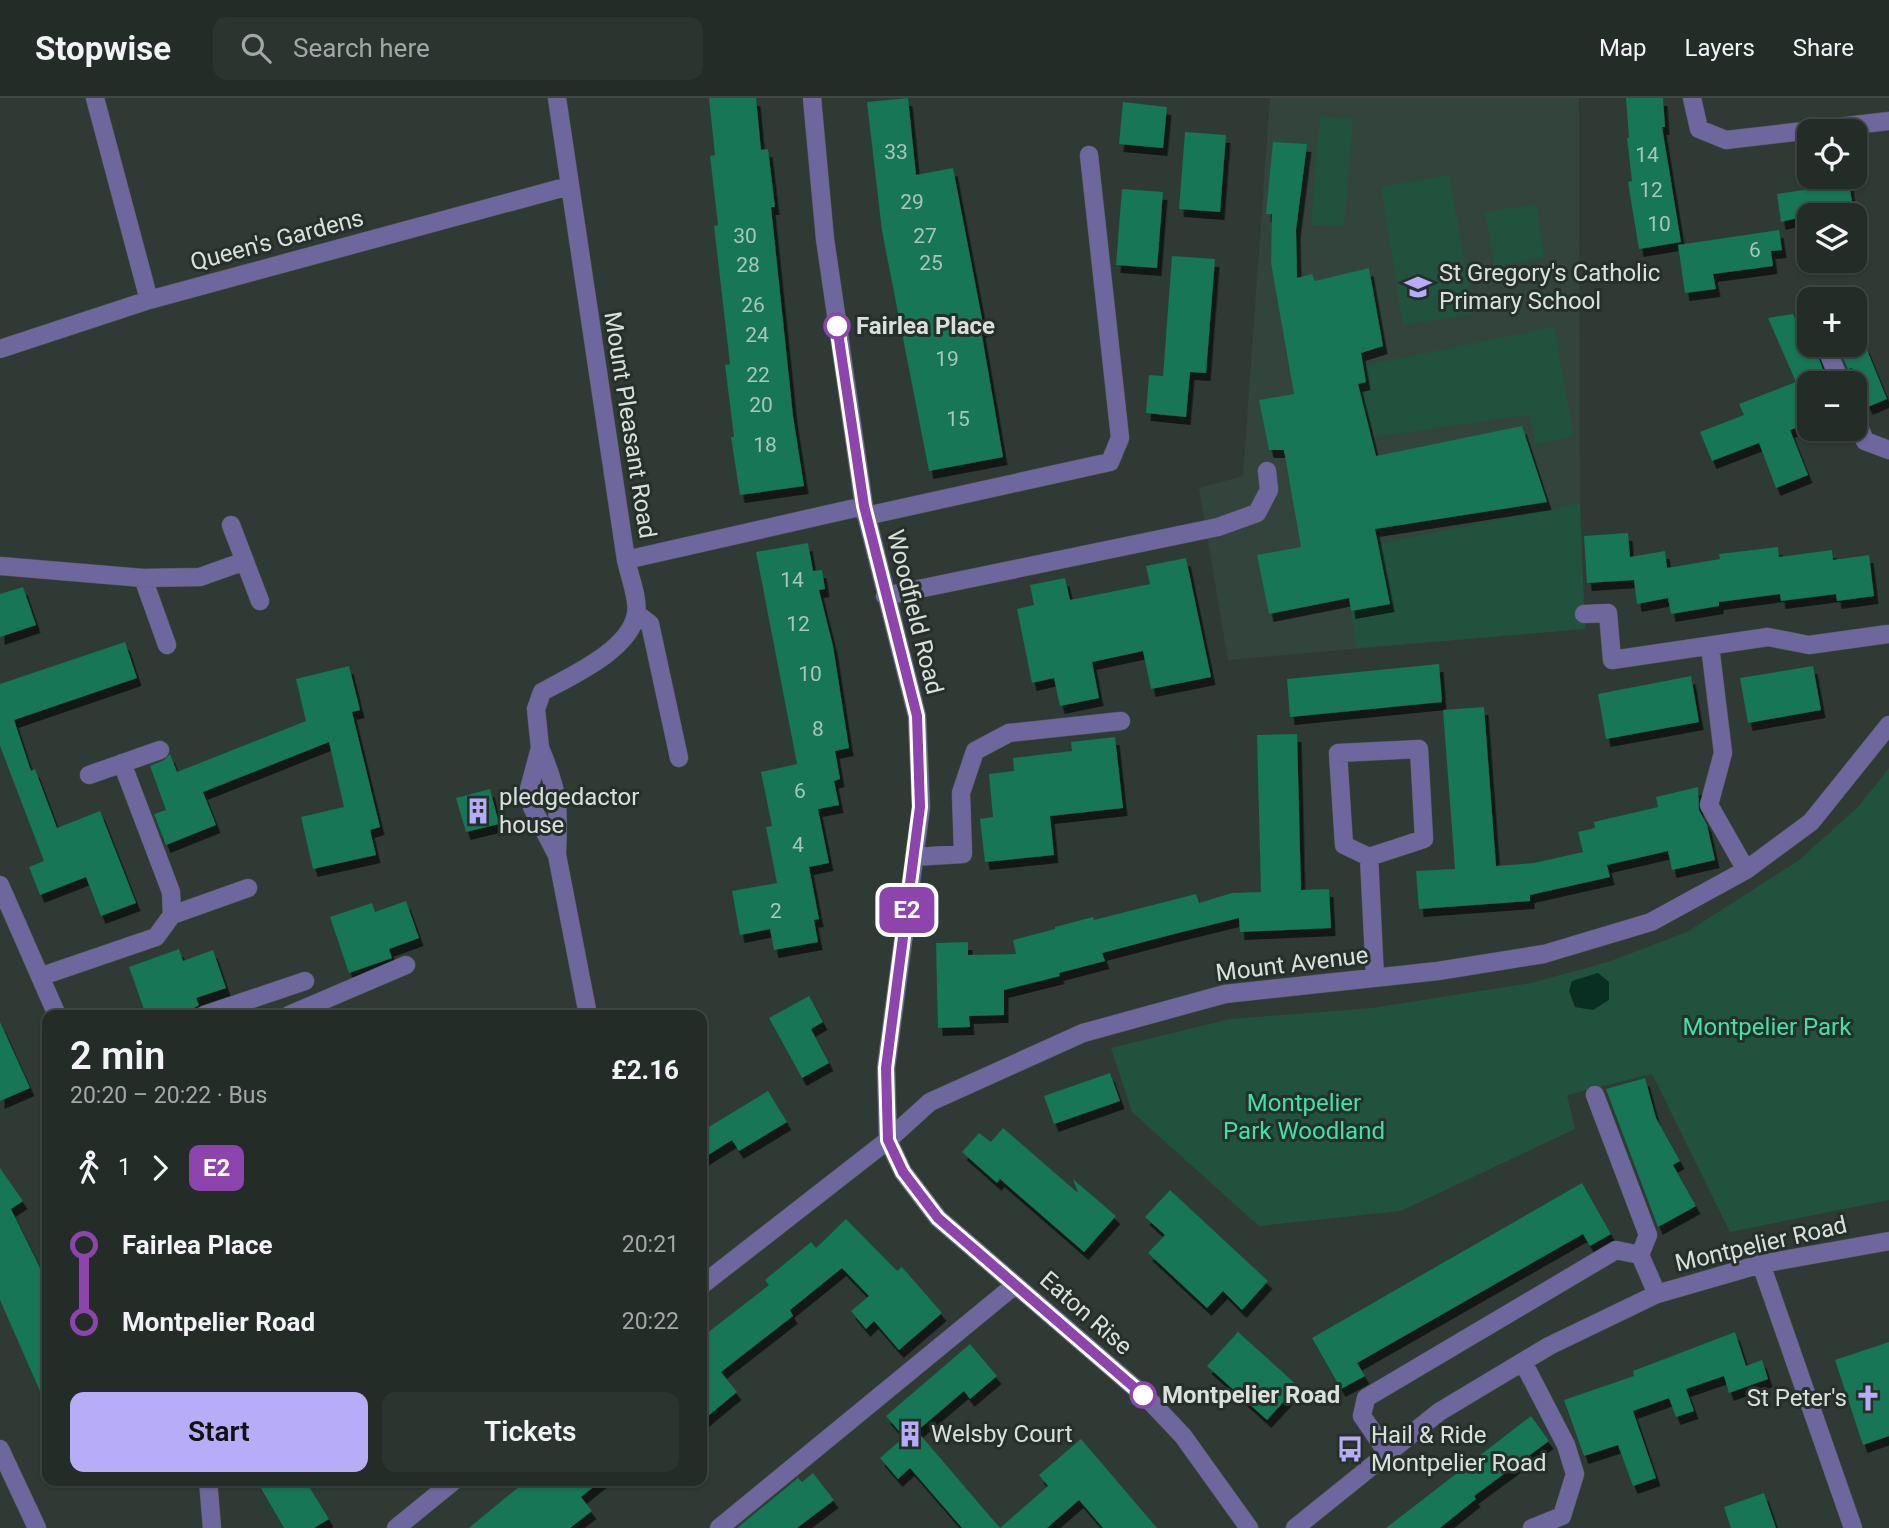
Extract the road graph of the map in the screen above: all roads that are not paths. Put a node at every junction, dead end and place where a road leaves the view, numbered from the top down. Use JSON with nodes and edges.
{"nodes":[{"id":1,"x":95,"y":98,"type":"edge"},
{"id":2,"x":557,"y":98,"type":"edge"},
{"id":3,"x":812,"y":98,"type":"edge"},
{"id":4,"x":1692,"y":98,"type":"edge"},
{"id":5,"x":1889,"y":121,"type":"edge"},
{"id":6,"x":1089,"y":155,"type":"dead end"},
{"id":7,"x":569,"y":187,"type":"junction"},
{"id":8,"x":149,"y":300,"type":"junction"},
{"id":9,"x":0,"y":349,"type":"edge"},
{"id":10,"x":1865,"y":441,"type":"edge"},
{"id":11,"x":1889,"y":450,"type":"edge"},
{"id":12,"x":1267,"y":471,"type":"dead end"},
{"id":13,"x":865,"y":511,"type":"junction"},
{"id":14,"x":231,"y":524,"type":"dead end"},
{"id":15,"x":245,"y":561,"type":"junction"},
{"id":16,"x":626,"y":561,"type":"junction"},
{"id":17,"x":0,"y":566,"type":"edge"},
{"id":18,"x":143,"y":579,"type":"junction"},
{"id":19,"x":885,"y":596,"type":"junction"},
{"id":20,"x":260,"y":601,"type":"dead end"},
{"id":21,"x":637,"y":614,"type":"junction"},
{"id":22,"x":1584,"y":614,"type":"dead end"},
{"id":23,"x":1888,"y":634,"type":"edge"},
{"id":24,"x":167,"y":645,"type":"dead end"},
{"id":25,"x":1710,"y":646,"type":"junction"},
{"id":26,"x":1121,"y":721,"type":"dead end"},
{"id":27,"x":1889,"y":725,"type":"edge"},
{"id":28,"x":540,"y":748,"type":"junction"},
{"id":29,"x":160,"y":750,"type":"dead end"},
{"id":30,"x":679,"y":758,"type":"dead end"},
{"id":31,"x":122,"y":763,"type":"junction"},
{"id":32,"x":89,"y":775,"type":"dead end"},
{"id":33,"x":557,"y":855,"type":"junction"},
{"id":34,"x":914,"y":857,"type":"junction"},
{"id":35,"x":1369,"y":857,"type":"junction"},
{"id":36,"x":1746,"y":870,"type":"junction"},
{"id":37,"x":0,"y":885,"type":"edge"},
{"id":38,"x":248,"y":888,"type":"dead end"},
{"id":39,"x":172,"y":915,"type":"junction"},
{"id":40,"x":406,"y":965,"type":"dead end"},
{"id":41,"x":42,"y":975,"type":"junction"},
{"id":42,"x":1376,"y":978,"type":"junction"},
{"id":43,"x":305,"y":981,"type":"dead end"},
{"id":44,"x":55,"y":1010,"type":"edge"},
{"id":45,"x":219,"y":1010,"type":"edge"},
{"id":46,"x":301,"y":1010,"type":"edge"},
{"id":47,"x":588,"y":1010,"type":"edge"},
{"id":48,"x":1595,"y":1095,"type":"dead end"},
{"id":49,"x":888,"y":1140,"type":"junction"},
{"id":50,"x":1889,"y":1241,"type":"edge"},
{"id":51,"x":1640,"y":1255,"type":"junction"},
{"id":52,"x":1761,"y":1264,"type":"junction"},
{"id":53,"x":707,"y":1281,"type":"edge"},
{"id":54,"x":1015,"y":1285,"type":"junction"},
{"id":55,"x":1657,"y":1294,"type":"junction"},
{"id":56,"x":1523,"y":1362,"type":"junction"},
{"id":57,"x":0,"y":1449,"type":"edge"},
{"id":58,"x":1388,"y":1454,"type":"junction"},
{"id":59,"x":208,"y":1486,"type":"edge"},
{"id":60,"x":448,"y":1486,"type":"edge"},
{"id":61,"x":37,"y":1528,"type":"edge"},
{"id":62,"x":212,"y":1528,"type":"edge"},
{"id":63,"x":396,"y":1528,"type":"edge"},
{"id":64,"x":719,"y":1528,"type":"edge"},
{"id":65,"x":1250,"y":1528,"type":"edge"},
{"id":66,"x":1295,"y":1528,"type":"edge"},
{"id":67,"x":1532,"y":1528,"type":"edge"},
{"id":68,"x":1853,"y":1528,"type":"edge"}],
"edges":[{"from":1,"to":8,"type":"street"},
{"from":2,"to":7,"type":"street","name":"Mount Pleasant Road"},
{"from":3,"to":13,"type":"street","name":"Woodfield Road"},
{"from":4,"to":5,"type":"street"},
{"from":6,"to":13,"type":"street"},
{"from":7,"to":8,"type":"street","name":"Queen's Gardens"},
{"from":7,"to":16,"type":"street","name":"Mount Pleasant Road"},
{"from":8,"to":9,"type":"street","name":"Queen's Gardens"},
{"from":10,"to":11,"type":"street"},
{"from":12,"to":19,"type":"street"},
{"from":13,"to":16,"type":"street","name":"Mount Pleasant Road"},
{"from":13,"to":19,"type":"street","name":"Woodfield Road"},
{"from":14,"to":15,"type":"street"},
{"from":15,"to":18,"type":"street"},
{"from":15,"to":20,"type":"street"},
{"from":16,"to":21,"type":"street"},
{"from":17,"to":18,"type":"street"},
{"from":18,"to":24,"type":"street"},
{"from":19,"to":34,"type":"street","name":"Woodfield Road"},
{"from":21,"to":28,"type":"street"},
{"from":21,"to":30,"type":"street"},
{"from":22,"to":25,"type":"street"},
{"from":23,"to":25,"type":"street"},
{"from":25,"to":36,"type":"street"},
{"from":26,"to":34,"type":"street"},
{"from":27,"to":36,"type":"street","name":"Mount Avenue"},
{"from":28,"to":33,"type":"street"},
{"from":28,"to":33,"type":"street"},
{"from":29,"to":31,"type":"street"},
{"from":31,"to":32,"type":"street"},
{"from":31,"to":39,"type":"street"},
{"from":33,"to":47,"type":"street"},
{"from":34,"to":49,"type":"street","name":"Woodfield Road"},
{"from":35,"to":35,"type":"street"},
{"from":35,"to":42,"type":"street"},
{"from":36,"to":42,"type":"street","name":"Mount Avenue"},
{"from":37,"to":41,"type":"street"},
{"from":38,"to":39,"type":"street"},
{"from":39,"to":41,"type":"street"},
{"from":40,"to":46,"type":"street"},
{"from":41,"to":44,"type":"street"},
{"from":42,"to":49,"type":"street","name":"Mount Avenue"},
{"from":43,"to":45,"type":"street"},
{"from":48,"to":51,"type":"street"},
{"from":49,"to":53,"type":"street","name":"Mount Avenue"},
{"from":49,"to":54,"type":"street","name":"Eaton Rise"},
{"from":50,"to":52,"type":"street","name":"Montpelier Road"},
{"from":51,"to":55,"type":"street"},
{"from":51,"to":58,"type":"street"},
{"from":52,"to":55,"type":"street","name":"Montpelier Road"},
{"from":52,"to":68,"type":"street"},
{"from":54,"to":64,"type":"street"},
{"from":54,"to":65,"type":"street","name":"Eaton Rise"},
{"from":55,"to":56,"type":"street","name":"Montpelier Road"},
{"from":56,"to":58,"type":"street","name":"Montpelier Road"},
{"from":56,"to":67,"type":"street"},
{"from":57,"to":61,"type":"street"},
{"from":58,"to":66,"type":"street","name":"Montpelier Road"},
{"from":59,"to":62,"type":"street"},
{"from":60,"to":63,"type":"street"}]}
